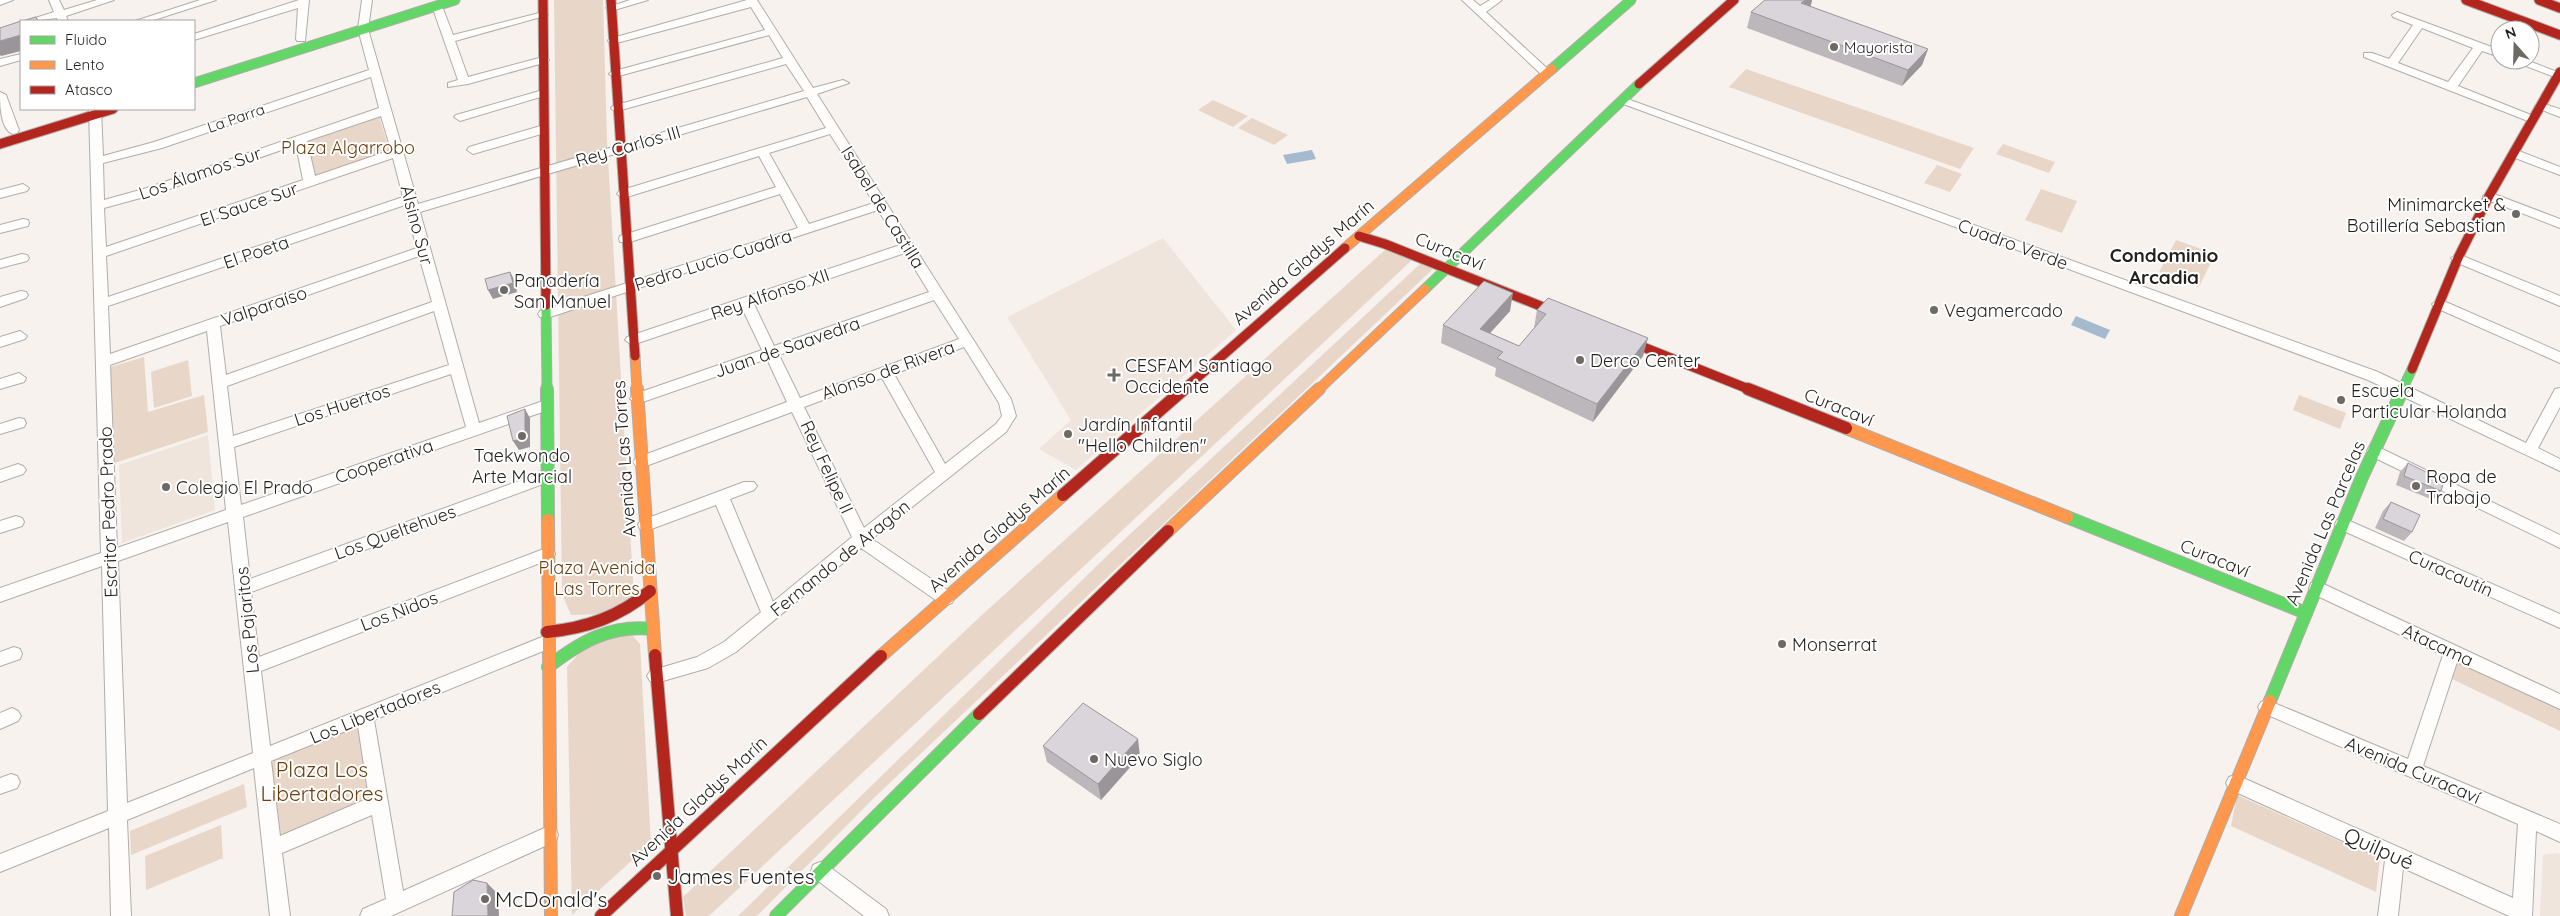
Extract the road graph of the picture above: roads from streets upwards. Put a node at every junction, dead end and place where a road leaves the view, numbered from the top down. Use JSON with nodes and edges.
{"nodes":[{"id":1,"x":8,"y":0,"type":"edge"},
{"id":2,"x":54,"y":0,"type":"edge"},
{"id":3,"x":109,"y":0,"type":"edge"},
{"id":4,"x":211,"y":0,"type":"edge"},
{"id":5,"x":367,"y":0,"type":"edge"},
{"id":6,"x":425,"y":0,"type":"edge"},
{"id":7,"x":455,"y":0,"type":"edge"},
{"id":8,"x":543,"y":0,"type":"edge"},
{"id":9,"x":644,"y":0,"type":"edge"},
{"id":10,"x":1467,"y":0,"type":"edge"},
{"id":11,"x":1497,"y":0,"type":"edge"},
{"id":12,"x":1632,"y":0,"type":"edge"},
{"id":13,"x":1734,"y":0,"type":"edge"},
{"id":14,"x":2466,"y":0,"type":"edge"},
{"id":15,"x":2539,"y":0,"type":"edge"},
{"id":16,"x":304,"y":1,"type":"edge"},
{"id":17,"x":0,"y":2,"type":"edge"},
{"id":18,"x":753,"y":2,"type":"edge"},
{"id":19,"x":611,"y":4,"type":"edge"},
{"id":20,"x":437,"y":6,"type":"junction"},
{"id":21,"x":2560,"y":8,"type":"edge"},
{"id":22,"x":1480,"y":11,"type":"junction"},
{"id":23,"x":543,"y":15,"type":"junction"},
{"id":24,"x":2397,"y":15,"type":"dead end"},
{"id":25,"x":61,"y":18,"type":"edge"},
{"id":26,"x":44,"y":20,"type":"edge"},
{"id":27,"x":143,"y":20,"type":"edge"},
{"id":28,"x":2420,"y":23,"type":"junction"},
{"id":29,"x":363,"y":24,"type":"junction"},
{"id":30,"x":772,"y":31,"type":"junction"},
{"id":31,"x":2560,"y":35,"type":"edge"},
{"id":32,"x":195,"y":37,"type":"edge"},
{"id":33,"x":301,"y":39,"type":"junction"},
{"id":34,"x":449,"y":39,"type":"junction"},
{"id":35,"x":613,"y":41,"type":"junction"},
{"id":36,"x":2480,"y":46,"type":"junction"},
{"id":37,"x":2490,"y":50,"type":"edge"},
{"id":38,"x":2368,"y":55,"type":"dead end"},
{"id":39,"x":20,"y":56,"type":"edge"},
{"id":40,"x":790,"y":59,"type":"junction"},
{"id":41,"x":543,"y":60,"type":"junction"},
{"id":42,"x":0,"y":63,"type":"edge"},
{"id":43,"x":2391,"y":64,"type":"junction"},
{"id":44,"x":2540,"y":68,"type":"edge"},
{"id":45,"x":375,"y":72,"type":"junction"},
{"id":46,"x":195,"y":73,"type":"edge"},
{"id":47,"x":1546,"y":73,"type":"junction"},
{"id":48,"x":615,"y":74,"type":"junction"},
{"id":49,"x":2559,"y":74,"type":"edge"},
{"id":50,"x":464,"y":82,"type":"junction"},
{"id":51,"x":195,"y":83,"type":"edge"},
{"id":52,"x":843,"y":83,"type":"dead end"},
{"id":53,"x":452,"y":85,"type":"dead end"},
{"id":54,"x":2451,"y":87,"type":"junction"},
{"id":55,"x":810,"y":92,"type":"junction"},
{"id":56,"x":544,"y":93,"type":"junction"},
{"id":57,"x":0,"y":95,"type":"edge"},
{"id":58,"x":1622,"y":100,"type":"junction"},
{"id":59,"x":2541,"y":106,"type":"junction"},
{"id":60,"x":617,"y":108,"type":"junction"},
{"id":61,"x":77,"y":110,"type":"edge"},
{"id":62,"x":386,"y":110,"type":"junction"},
{"id":63,"x":95,"y":112,"type":"edge"},
{"id":64,"x":2560,"y":113,"type":"edge"},
{"id":65,"x":460,"y":117,"type":"dead end"},
{"id":66,"x":2532,"y":118,"type":"junction"},
{"id":67,"x":544,"y":129,"type":"junction"},
{"id":68,"x":834,"y":129,"type":"junction"},
{"id":69,"x":13,"y":130,"type":"junction"},
{"id":70,"x":0,"y":134,"type":"edge"},
{"id":71,"x":301,"y":139,"type":"junction"},
{"id":72,"x":0,"y":144,"type":"edge"},
{"id":73,"x":620,"y":149,"type":"junction"},
{"id":74,"x":473,"y":150,"type":"dead end"},
{"id":75,"x":762,"y":151,"type":"junction"},
{"id":76,"x":398,"y":152,"type":"junction"},
{"id":77,"x":2514,"y":153,"type":"junction"},
{"id":78,"x":96,"y":161,"type":"junction"},
{"id":79,"x":544,"y":171,"type":"junction"},
{"id":80,"x":2560,"y":171,"type":"edge"},
{"id":81,"x":310,"y":183,"type":"junction"},
{"id":82,"x":23,"y":188,"type":"dead end"},
{"id":83,"x":784,"y":189,"type":"junction"},
{"id":84,"x":0,"y":194,"type":"edge"},
{"id":85,"x":623,"y":194,"type":"junction"},
{"id":86,"x":2489,"y":196,"type":"junction"},
{"id":87,"x":412,"y":204,"type":"junction"},
{"id":88,"x":881,"y":205,"type":"junction"},
{"id":89,"x":98,"y":206,"type":"junction"},
{"id":90,"x":23,"y":223,"type":"dead end"},
{"id":91,"x":2560,"y":224,"type":"edge"},
{"id":92,"x":0,"y":229,"type":"edge"},
{"id":93,"x":806,"y":230,"type":"junction"},
{"id":94,"x":1358,"y":236,"type":"junction"},
{"id":95,"x":626,"y":239,"type":"junction"},
{"id":96,"x":908,"y":247,"type":"junction"},
{"id":97,"x":424,"y":250,"type":"junction"},
{"id":98,"x":100,"y":254,"type":"junction"},
{"id":99,"x":22,"y":258,"type":"dead end"},
{"id":100,"x":2458,"y":258,"type":"junction"},
{"id":101,"x":0,"y":264,"type":"edge"},
{"id":102,"x":1446,"y":269,"type":"junction"},
{"id":103,"x":628,"y":288,"type":"junction"},
{"id":104,"x":937,"y":294,"type":"junction"},
{"id":105,"x":21,"y":296,"type":"dead end"},
{"id":106,"x":2560,"y":301,"type":"edge"},
{"id":107,"x":0,"y":302,"type":"edge"},
{"id":108,"x":746,"y":302,"type":"junction"},
{"id":109,"x":101,"y":304,"type":"junction"},
{"id":110,"x":439,"y":304,"type":"junction"},
{"id":111,"x":2439,"y":304,"type":"junction"},
{"id":112,"x":545,"y":314,"type":"junction"},
{"id":113,"x":1576,"y":321,"type":"edge"},
{"id":114,"x":213,"y":323,"type":"junction"},
{"id":115,"x":1604,"y":332,"type":"edge"},
{"id":116,"x":20,"y":336,"type":"dead end"},
{"id":117,"x":632,"y":340,"type":"junction"},
{"id":118,"x":967,"y":341,"type":"junction"},
{"id":119,"x":0,"y":342,"type":"edge"},
{"id":120,"x":771,"y":353,"type":"junction"},
{"id":121,"x":2560,"y":358,"type":"edge"},
{"id":122,"x":103,"y":362,"type":"junction"},
{"id":123,"x":457,"y":367,"type":"junction"},
{"id":124,"x":885,"y":371,"type":"junction"},
{"id":125,"x":20,"y":378,"type":"dead end"},
{"id":126,"x":220,"y":383,"type":"junction"},
{"id":127,"x":0,"y":384,"type":"edge"},
{"id":128,"x":2401,"y":391,"type":"junction"},
{"id":129,"x":2560,"y":394,"type":"edge"},
{"id":130,"x":637,"y":399,"type":"junction"},
{"id":131,"x":797,"y":404,"type":"junction"},
{"id":132,"x":546,"y":405,"type":"junction"},
{"id":133,"x":1009,"y":416,"type":"joint"},
{"id":134,"x":19,"y":423,"type":"dead end"},
{"id":135,"x":0,"y":429,"type":"edge"},
{"id":136,"x":474,"y":430,"type":"junction"},
{"id":137,"x":227,"y":444,"type":"junction"},
{"id":138,"x":2529,"y":450,"type":"junction"},
{"id":139,"x":2374,"y":451,"type":"junction"},
{"id":140,"x":641,"y":462,"type":"junction"},
{"id":141,"x":2560,"y":465,"type":"edge"},
{"id":142,"x":18,"y":470,"type":"dead end"},
{"id":143,"x":944,"y":475,"type":"junction"},
{"id":144,"x":0,"y":476,"type":"edge"},
{"id":145,"x":546,"y":477,"type":"junction"},
{"id":146,"x":749,"y":486,"type":"dead end"},
{"id":147,"x":721,"y":497,"type":"junction"},
{"id":148,"x":235,"y":513,"type":"junction"},
{"id":149,"x":16,"y":522,"type":"dead end"},
{"id":150,"x":2343,"y":524,"type":"junction"},
{"id":151,"x":646,"y":525,"type":"junction"},
{"id":152,"x":0,"y":528,"type":"edge"},
{"id":153,"x":861,"y":539,"type":"junction"},
{"id":154,"x":2560,"y":542,"type":"edge"},
{"id":155,"x":547,"y":554,"type":"junction"},
{"id":156,"x":110,"y":557,"type":"junction"},
{"id":157,"x":243,"y":588,"type":"junction"},
{"id":158,"x":2317,"y":588,"type":"junction"},
{"id":159,"x":650,"y":591,"type":"junction"},
{"id":160,"x":0,"y":595,"type":"edge"},
{"id":161,"x":946,"y":598,"type":"junction"},
{"id":162,"x":2306,"y":613,"type":"junction"},
{"id":163,"x":770,"y":614,"type":"junction"},
{"id":164,"x":2560,"y":621,"type":"edge"},
{"id":165,"x":653,"y":629,"type":"junction"},
{"id":166,"x":547,"y":637,"type":"junction"},
{"id":167,"x":2452,"y":652,"type":"junction"},
{"id":168,"x":252,"y":667,"type":"junction"},
{"id":169,"x":548,"y":667,"type":"junction"},
{"id":170,"x":656,"y":676,"type":"junction"},
{"id":171,"x":2560,"y":702,"type":"edge"},
{"id":172,"x":2267,"y":707,"type":"junction"},
{"id":173,"x":365,"y":716,"type":"junction"},
{"id":174,"x":262,"y":757,"type":"junction"},
{"id":175,"x":2414,"y":770,"type":"junction"},
{"id":176,"x":2235,"y":784,"type":"junction"},
{"id":177,"x":379,"y":803,"type":"junction"},
{"id":178,"x":118,"y":815,"type":"junction"},
{"id":179,"x":2527,"y":819,"type":"junction"},
{"id":180,"x":2560,"y":833,"type":"edge"},
{"id":181,"x":549,"y":835,"type":"junction"},
{"id":182,"x":272,"y":848,"type":"junction"},
{"id":183,"x":671,"y":848,"type":"junction"},
{"id":184,"x":2395,"y":855,"type":"junction"},
{"id":185,"x":0,"y":863,"type":"edge"},
{"id":186,"x":820,"y":871,"type":"junction"},
{"id":187,"x":396,"y":904,"type":"junction"},
{"id":188,"x":2522,"y":914,"type":"edge"},
{"id":189,"x":121,"y":916,"type":"edge"},
{"id":190,"x":280,"y":916,"type":"edge"},
{"id":191,"x":370,"y":916,"type":"edge"},
{"id":192,"x":551,"y":916,"type":"edge"},
{"id":193,"x":601,"y":916,"type":"edge"},
{"id":194,"x":677,"y":916,"type":"edge"},
{"id":195,"x":776,"y":916,"type":"edge"},
{"id":196,"x":879,"y":916,"type":"edge"},
{"id":197,"x":2181,"y":916,"type":"edge"},
{"id":198,"x":2388,"y":916,"type":"edge"}],
"edges":[{"from":1,"to":17,"type":"street"},
{"from":2,"to":25,"type":"street"},
{"from":3,"to":25,"type":"street"},
{"from":4,"to":27,"type":"street"},
{"from":5,"to":29,"type":"street"},
{"from":6,"to":29,"type":"street"},
{"from":7,"to":20,"type":"street"},
{"from":8,"to":23,"type":"street"},
{"from":9,"to":19,"type":"street"},
{"from":10,"to":22,"type":"street"},
{"from":11,"to":22,"type":"street"},
{"from":12,"to":47,"type":"street","name":"Avenida Gladys Marín"},
{"from":13,"to":58,"type":"street"},
{"from":14,"to":31,"type":"street"},
{"from":15,"to":21,"type":"street"},
{"from":16,"to":32,"type":"street"},
{"from":16,"to":33,"type":"street"},
{"from":18,"to":30,"type":"street","name":"Isabel de Castilla"},
{"from":18,"to":35,"type":"street"},
{"from":19,"to":35,"type":"street","name":"Avenida Las Torres"},
{"from":20,"to":29,"type":"street"},
{"from":20,"to":34,"type":"street"},
{"from":22,"to":47,"type":"street"},
{"from":23,"to":34,"type":"street"},
{"from":23,"to":41,"type":"street"},
{"from":24,"to":28,"type":"street"},
{"from":25,"to":26,"type":"street"},
{"from":28,"to":36,"type":"street"},
{"from":28,"to":43,"type":"street"},
{"from":29,"to":33,"type":"street"},
{"from":29,"to":45,"type":"street","name":"Alsino Sur"},
{"from":29,"to":51,"type":"street"},
{"from":30,"to":40,"type":"street","name":"Isabel de Castilla"},
{"from":30,"to":48,"type":"street"},
{"from":33,"to":46,"type":"street"},
{"from":34,"to":50,"type":"street"},
{"from":35,"to":48,"type":"street","name":"Avenida Las Torres"},
{"from":36,"to":37,"type":"street"},
{"from":36,"to":54,"type":"street"},
{"from":38,"to":43,"type":"street"},
{"from":39,"to":42,"type":"street"},
{"from":40,"to":55,"type":"street","name":"Isabel de Castilla"},
{"from":40,"to":60,"type":"street"},
{"from":41,"to":50,"type":"street"},
{"from":41,"to":56,"type":"street"},
{"from":43,"to":54,"type":"street"},
{"from":44,"to":49,"type":"street"},
{"from":45,"to":62,"type":"street","name":"Alsino Sur"},
{"from":45,"to":78,"type":"street","name":"La Parra"},
{"from":47,"to":94,"type":"street","name":"Avenida Gladys Marín"},
{"from":48,"to":60,"type":"street","name":"Avenida Las Torres"},
{"from":49,"to":59,"type":"street","name":"Avenida Las Parcelas"},
{"from":50,"to":53,"type":"street"},
{"from":52,"to":55,"type":"street","name":"Rey Carlos III"},
{"from":54,"to":66,"type":"street"},
{"from":55,"to":68,"type":"street","name":"Isabel de Castilla"},
{"from":55,"to":73,"type":"street","name":"Rey Carlos III"},
{"from":56,"to":65,"type":"street"},
{"from":56,"to":67,"type":"street"},
{"from":57,"to":69,"type":"street"},
{"from":58,"to":102,"type":"street"},
{"from":58,"to":128,"type":"street","name":"Cuadro Verde"},
{"from":59,"to":64,"type":"street"},
{"from":59,"to":66,"type":"street","name":"Avenida Las Parcelas"},
{"from":60,"to":73,"type":"street","name":"Avenida Las Torres"},
{"from":61,"to":69,"type":"street"},
{"from":62,"to":71,"type":"street","name":"Los Álamos Sur"},
{"from":62,"to":76,"type":"street","name":"Alsino Sur"},
{"from":63,"to":72,"type":"street"},
{"from":63,"to":78,"type":"street","name":"Escritor Pedro Prado"},
{"from":66,"to":77,"type":"street","name":"Avenida Las Parcelas"},
{"from":67,"to":74,"type":"street"},
{"from":67,"to":79,"type":"street"},
{"from":68,"to":75,"type":"street"},
{"from":68,"to":88,"type":"street","name":"Isabel de Castilla"},
{"from":69,"to":70,"type":"street"},
{"from":71,"to":81,"type":"street"},
{"from":71,"to":89,"type":"street","name":"Los Álamos Sur"},
{"from":73,"to":79,"type":"street","name":"Rey Carlos III"},
{"from":73,"to":85,"type":"street","name":"Avenida Las Torres"},
{"from":75,"to":83,"type":"street"},
{"from":75,"to":85,"type":"street"},
{"from":76,"to":81,"type":"street","name":"El Sauce Sur"},
{"from":76,"to":87,"type":"street","name":"Alsino Sur"},
{"from":77,"to":80,"type":"street"},
{"from":77,"to":86,"type":"street","name":"Avenida Las Parcelas"},
{"from":78,"to":89,"type":"street","name":"Escritor Pedro Prado"},
{"from":79,"to":87,"type":"street","name":"Rey Carlos III"},
{"from":79,"to":112,"type":"street"},
{"from":81,"to":98,"type":"street","name":"El Sauce Sur"},
{"from":82,"to":84,"type":"street"},
{"from":83,"to":93,"type":"street"},
{"from":83,"to":95,"type":"street"},
{"from":85,"to":95,"type":"street","name":"Avenida Las Torres"},
{"from":86,"to":91,"type":"street"},
{"from":86,"to":100,"type":"street","name":"Avenida Las Parcelas"},
{"from":87,"to":97,"type":"street","name":"Alsino Sur"},
{"from":87,"to":109,"type":"street","name":"El Poeta"},
{"from":88,"to":93,"type":"street","name":"Pedro Lucio Cuadra"},
{"from":88,"to":96,"type":"street","name":"Isabel de Castilla"},
{"from":89,"to":98,"type":"street","name":"Escritor Pedro Prado"},
{"from":90,"to":92,"type":"street"},
{"from":93,"to":103,"type":"street","name":"Pedro Lucio Cuadra"},
{"from":94,"to":102,"type":"street","name":"Curacaví"},
{"from":94,"to":161,"type":"street","name":"Avenida Gladys Marín"},
{"from":95,"to":103,"type":"street","name":"Avenida Las Torres"},
{"from":96,"to":104,"type":"street","name":"Isabel de Castilla"},
{"from":96,"to":108,"type":"street","name":"Rey Alfonso XII"},
{"from":97,"to":110,"type":"street","name":"Alsino Sur"},
{"from":97,"to":114,"type":"street","name":"Valparaíso"},
{"from":98,"to":109,"type":"street","name":"Escritor Pedro Prado"},
{"from":99,"to":101,"type":"street"},
{"from":100,"to":106,"type":"street"},
{"from":100,"to":111,"type":"street","name":"Avenida Las Parcelas"},
{"from":102,"to":113,"type":"street","name":"Curacaví"},
{"from":102,"to":186,"type":"street"},
{"from":103,"to":112,"type":"street","name":"Pedro Lucio Cuadra"},
{"from":103,"to":117,"type":"street","name":"Avenida Las Torres"},
{"from":104,"to":118,"type":"street","name":"Isabel de Castilla"},
{"from":104,"to":120,"type":"street","name":"Juan de Saavedra"},
{"from":105,"to":107,"type":"street"},
{"from":108,"to":117,"type":"street","name":"Rey Alfonso XII"},
{"from":108,"to":120,"type":"street","name":"Rey Felipe II"},
{"from":109,"to":122,"type":"street","name":"Escritor Pedro Prado"},
{"from":110,"to":123,"type":"street","name":"Alsino Sur"},
{"from":110,"to":126,"type":"street"},
{"from":111,"to":121,"type":"street"},
{"from":111,"to":128,"type":"street","name":"Avenida Las Parcelas"},
{"from":112,"to":132,"type":"street"},
{"from":114,"to":122,"type":"street","name":"Valparaíso"},
{"from":114,"to":126,"type":"street","name":"Los Pajaritos"},
{"from":115,"to":162,"type":"street","name":"Curacaví"},
{"from":116,"to":119,"type":"street"},
{"from":117,"to":130,"type":"street","name":"Avenida Las Torres"},
{"from":118,"to":124,"type":"street","name":"Alonso de Rivera"},
{"from":118,"to":133,"type":"street","name":"Isabel de Castilla"},
{"from":120,"to":130,"type":"street","name":"Juan de Saavedra"},
{"from":120,"to":131,"type":"street","name":"Rey Felipe II"},
{"from":122,"to":156,"type":"street","name":"Escritor Pedro Prado"},
{"from":123,"to":136,"type":"street","name":"Alsino Sur"},
{"from":123,"to":137,"type":"street","name":"Los Huertos"},
{"from":124,"to":131,"type":"street","name":"Alonso de Rivera"},
{"from":124,"to":143,"type":"street"},
{"from":125,"to":127,"type":"street"},
{"from":126,"to":137,"type":"street","name":"Los Pajaritos"},
{"from":128,"to":138,"type":"street","name":"Cuadro Verde"},
{"from":128,"to":139,"type":"street","name":"Avenida Las Parcelas"},
{"from":129,"to":138,"type":"street"},
{"from":130,"to":140,"type":"street","name":"Avenida Las Torres"},
{"from":131,"to":140,"type":"street","name":"Alonso de Rivera"},
{"from":131,"to":153,"type":"street","name":"Rey Felipe II"},
{"from":132,"to":136,"type":"street","name":"Cooperativa"},
{"from":132,"to":145,"type":"street"},
{"from":133,"to":143,"type":"street","name":"Fernando de Aragón"},
{"from":134,"to":135,"type":"street"},
{"from":136,"to":148,"type":"street","name":"Cooperativa"},
{"from":137,"to":148,"type":"street","name":"Los Pajaritos"},
{"from":138,"to":141,"type":"street","name":"Cuadro Verde"},
{"from":139,"to":150,"type":"street","name":"Avenida Las Parcelas"},
{"from":139,"to":154,"type":"street"},
{"from":140,"to":151,"type":"street","name":"Avenida Las Torres"},
{"from":142,"to":144,"type":"street"},
{"from":143,"to":153,"type":"street","name":"Fernando de Aragón"},
{"from":145,"to":155,"type":"street"},
{"from":145,"to":157,"type":"street","name":"Los Queltehues"},
{"from":146,"to":147,"type":"street"},
{"from":147,"to":151,"type":"street"},
{"from":147,"to":163,"type":"street"},
{"from":148,"to":156,"type":"street","name":"Cooperativa"},
{"from":148,"to":157,"type":"street","name":"Los Pajaritos"},
{"from":149,"to":152,"type":"street"},
{"from":150,"to":158,"type":"street","name":"Avenida Las Parcelas"},
{"from":150,"to":164,"type":"street","name":"Curacautín"},
{"from":151,"to":159,"type":"street","name":"Avenida Las Torres"},
{"from":153,"to":161,"type":"street","name":"Rey Felipe II"},
{"from":153,"to":163,"type":"street","name":"Fernando de Aragón"},
{"from":155,"to":166,"type":"street"},
{"from":155,"to":168,"type":"street","name":"Los Nidos"},
{"from":156,"to":160,"type":"street","name":"Cooperativa"},
{"from":156,"to":178,"type":"street","name":"Escritor Pedro Prado"},
{"from":157,"to":168,"type":"street","name":"Los Pajaritos"},
{"from":158,"to":162,"type":"street","name":"Avenida Las Parcelas"},
{"from":158,"to":167,"type":"street","name":"Atacama"},
{"from":159,"to":165,"type":"street","name":"Avenida Las Torres"},
{"from":159,"to":166,"type":"street"},
{"from":161,"to":183,"type":"street","name":"Avenida Gladys Marín"},
{"from":162,"to":172,"type":"street","name":"Avenida Las Parcelas"},
{"from":163,"to":170,"type":"street","name":"Fernando de Aragón"},
{"from":165,"to":169,"type":"street"},
{"from":165,"to":170,"type":"street","name":"Avenida Las Torres"},
{"from":166,"to":169,"type":"street"},
{"from":166,"to":173,"type":"street","name":"Los Libertadores"},
{"from":167,"to":171,"type":"street","name":"Atacama"},
{"from":167,"to":175,"type":"street"},
{"from":168,"to":174,"type":"street","name":"Los Pajaritos"},
{"from":169,"to":181,"type":"street"},
{"from":170,"to":183,"type":"street","name":"Avenida Las Torres"},
{"from":172,"to":175,"type":"street","name":"Avenida Curacaví"},
{"from":172,"to":176,"type":"street","name":"Avenida Las Parcelas"},
{"from":173,"to":174,"type":"street","name":"Los Libertadores"},
{"from":173,"to":177,"type":"street"},
{"from":174,"to":178,"type":"street","name":"Los Libertadores"},
{"from":174,"to":182,"type":"street","name":"Los Pajaritos"},
{"from":175,"to":179,"type":"street","name":"Avenida Curacaví"},
{"from":176,"to":184,"type":"street","name":"Quilpué"},
{"from":176,"to":197,"type":"street","name":"Avenida Las Parcelas"},
{"from":177,"to":182,"type":"street"},
{"from":177,"to":187,"type":"street"},
{"from":178,"to":185,"type":"street","name":"Los Libertadores"},
{"from":178,"to":189,"type":"street","name":"Escritor Pedro Prado"},
{"from":179,"to":180,"type":"street","name":"Avenida Curacaví"},
{"from":179,"to":188,"type":"street"},
{"from":181,"to":187,"type":"street"},
{"from":181,"to":192,"type":"street"},
{"from":182,"to":190,"type":"street","name":"Los Pajaritos"},
{"from":183,"to":193,"type":"street","name":"Avenida Gladys Marín"},
{"from":183,"to":194,"type":"street","name":"Avenida Las Torres"},
{"from":184,"to":188,"type":"street","name":"Quilpué"},
{"from":184,"to":198,"type":"street"},
{"from":186,"to":195,"type":"street"},
{"from":186,"to":196,"type":"street"},
{"from":187,"to":191,"type":"street"}]}
